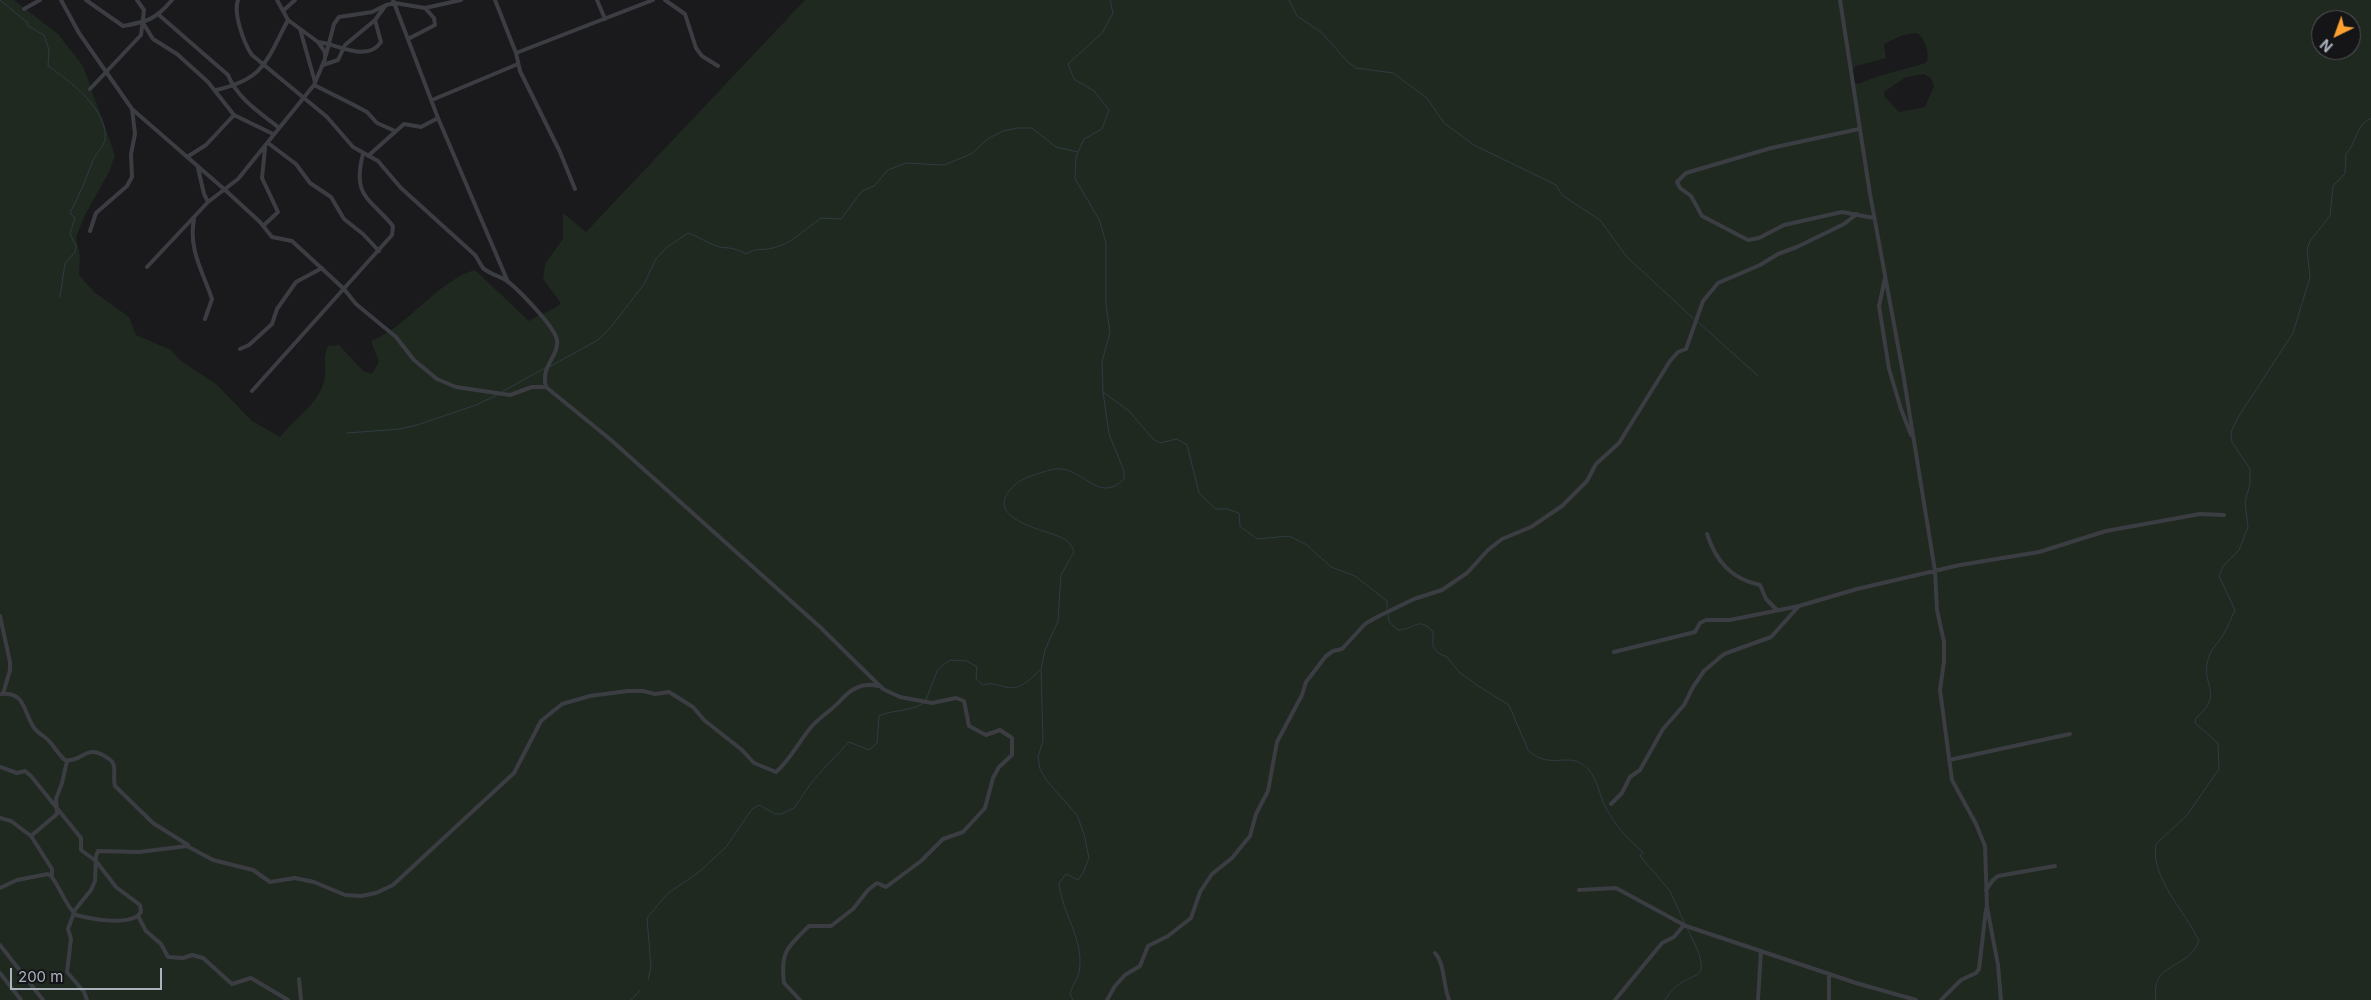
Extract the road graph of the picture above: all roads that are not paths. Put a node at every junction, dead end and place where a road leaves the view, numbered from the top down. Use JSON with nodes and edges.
{"nodes":[{"id":1,"x":40,"y":0,"type":"edge"},
{"id":2,"x":61,"y":0,"type":"edge"},
{"id":3,"x":86,"y":0,"type":"edge"},
{"id":4,"x":137,"y":0,"type":"edge"},
{"id":5,"x":172,"y":0,"type":"edge"},
{"id":6,"x":238,"y":0,"type":"edge"},
{"id":7,"x":277,"y":0,"type":"edge"},
{"id":8,"x":295,"y":0,"type":"edge"},
{"id":9,"x":440,"y":0,"type":"edge"},
{"id":10,"x":461,"y":0,"type":"edge"},
{"id":11,"x":495,"y":0,"type":"edge"},
{"id":12,"x":597,"y":0,"type":"edge"},
{"id":13,"x":653,"y":0,"type":"edge"},
{"id":14,"x":665,"y":0,"type":"edge"},
{"id":15,"x":1840,"y":0,"type":"edge"},
{"id":16,"x":394,"y":2,"type":"edge"},
{"id":17,"x":450,"y":2,"type":"junction"},
{"id":18,"x":385,"y":6,"type":"junction"},
{"id":19,"x":425,"y":8,"type":"junction"},
{"id":20,"x":24,"y":9,"type":"dead end"},
{"id":21,"x":284,"y":10,"type":"junction"},
{"id":22,"x":159,"y":15,"type":"junction"},
{"id":23,"x":605,"y":19,"type":"junction"},
{"id":24,"x":288,"y":20,"type":"junction"},
{"id":25,"x":376,"y":20,"type":"junction"},
{"id":26,"x":143,"y":23,"type":"junction"},
{"id":27,"x":300,"y":28,"type":"junction"},
{"id":28,"x":408,"y":39,"type":"junction"},
{"id":29,"x":318,"y":42,"type":"junction"},
{"id":30,"x":329,"y":43,"type":"junction"},
{"id":31,"x":344,"y":48,"type":"junction"},
{"id":32,"x":516,"y":53,"type":"junction"},
{"id":33,"x":326,"y":55,"type":"junction"},
{"id":34,"x":518,"y":64,"type":"junction"},
{"id":35,"x":265,"y":65,"type":"junction"},
{"id":36,"x":323,"y":65,"type":"junction"},
{"id":37,"x":718,"y":66,"type":"dead end"},
{"id":38,"x":106,"y":74,"type":"junction"},
{"id":39,"x":314,"y":84,"type":"junction"},
{"id":40,"x":233,"y":86,"type":"junction"},
{"id":41,"x":90,"y":89,"type":"dead end"},
{"id":42,"x":216,"y":90,"type":"junction"},
{"id":43,"x":304,"y":98,"type":"junction"},
{"id":44,"x":432,"y":100,"type":"junction"},
{"id":45,"x":132,"y":109,"type":"junction"},
{"id":46,"x":234,"y":115,"type":"junction"},
{"id":47,"x":438,"y":118,"type":"junction"},
{"id":48,"x":278,"y":127,"type":"junction"},
{"id":49,"x":1859,"y":129,"type":"junction"},
{"id":50,"x":395,"y":131,"type":"junction"},
{"id":51,"x":273,"y":134,"type":"junction"},
{"id":52,"x":266,"y":145,"type":"junction"},
{"id":53,"x":363,"y":154,"type":"junction"},
{"id":54,"x":368,"y":156,"type":"junction"},
{"id":55,"x":187,"y":157,"type":"junction"},
{"id":56,"x":198,"y":166,"type":"junction"},
{"id":57,"x":224,"y":189,"type":"junction"},
{"id":58,"x":575,"y":189,"type":"dead end"},
{"id":59,"x":208,"y":202,"type":"junction"},
{"id":60,"x":1857,"y":214,"type":"junction"},
{"id":61,"x":194,"y":218,"type":"junction"},
{"id":62,"x":1874,"y":218,"type":"junction"},
{"id":63,"x":263,"y":226,"type":"junction"},
{"id":64,"x":90,"y":231,"type":"dead end"},
{"id":65,"x":379,"y":251,"type":"junction"},
{"id":66,"x":147,"y":267,"type":"dead end"},
{"id":67,"x":322,"y":268,"type":"junction"},
{"id":68,"x":1885,"y":276,"type":"junction"},
{"id":69,"x":508,"y":282,"type":"junction"},
{"id":70,"x":344,"y":289,"type":"junction"},
{"id":71,"x":205,"y":319,"type":"dead end"},
{"id":72,"x":240,"y":349,"type":"dead end"},
{"id":73,"x":546,"y":388,"type":"junction"},
{"id":74,"x":252,"y":391,"type":"dead end"},
{"id":75,"x":1914,"y":442,"type":"junction"},
{"id":76,"x":2224,"y":515,"type":"dead end"},
{"id":77,"x":1707,"y":534,"type":"dead end"},
{"id":78,"x":1935,"y":571,"type":"junction"},
{"id":79,"x":1799,"y":606,"type":"junction"},
{"id":80,"x":1777,"y":610,"type":"junction"},
{"id":81,"x":0,"y":616,"type":"edge"},
{"id":82,"x":1614,"y":652,"type":"dead end"},
{"id":83,"x":879,"y":686,"type":"junction"},
{"id":84,"x":2,"y":694,"type":"edge"},
{"id":85,"x":2070,"y":734,"type":"dead end"},
{"id":86,"x":1949,"y":760,"type":"junction"},
{"id":87,"x":67,"y":761,"type":"junction"},
{"id":88,"x":0,"y":767,"type":"edge"},
{"id":89,"x":1611,"y":804,"type":"dead end"},
{"id":90,"x":57,"y":807,"type":"junction"},
{"id":91,"x":0,"y":818,"type":"edge"},
{"id":92,"x":31,"y":836,"type":"junction"},
{"id":93,"x":194,"y":849,"type":"junction"},
{"id":94,"x":96,"y":861,"type":"junction"},
{"id":95,"x":2055,"y":866,"type":"dead end"},
{"id":96,"x":52,"y":876,"type":"junction"},
{"id":97,"x":0,"y":888,"type":"edge"},
{"id":98,"x":1579,"y":890,"type":"dead end"},
{"id":99,"x":1986,"y":890,"type":"junction"},
{"id":100,"x":1986,"y":907,"type":"junction"},
{"id":101,"x":74,"y":913,"type":"junction"},
{"id":102,"x":138,"y":916,"type":"junction"},
{"id":103,"x":1684,"y":925,"type":"junction"},
{"id":104,"x":0,"y":946,"type":"edge"},
{"id":105,"x":1761,"y":951,"type":"junction"},
{"id":106,"x":1435,"y":952,"type":"dead end"},
{"id":107,"x":0,"y":973,"type":"edge"},
{"id":108,"x":1829,"y":974,"type":"junction"},
{"id":109,"x":299,"y":979,"type":"dead end"},
{"id":110,"x":21,"y":1000,"type":"edge"},
{"id":111,"x":43,"y":1000,"type":"edge"},
{"id":112,"x":87,"y":1000,"type":"edge"},
{"id":113,"x":288,"y":1000,"type":"edge"},
{"id":114,"x":301,"y":1000,"type":"edge"},
{"id":115,"x":800,"y":1000,"type":"edge"},
{"id":116,"x":1107,"y":1000,"type":"edge"},
{"id":117,"x":1449,"y":1000,"type":"edge"},
{"id":118,"x":1615,"y":1000,"type":"edge"},
{"id":119,"x":1758,"y":1000,"type":"edge"},
{"id":120,"x":1828,"y":1000,"type":"edge"},
{"id":121,"x":1916,"y":1000,"type":"edge"},
{"id":122,"x":1941,"y":1000,"type":"edge"},
{"id":123,"x":2000,"y":1000,"type":"edge"}],
"edges":[{"from":1,"to":20,"type":"street"},
{"from":2,"to":38,"type":"street"},
{"from":3,"to":26,"type":"street"},
{"from":4,"to":26,"type":"street"},
{"from":5,"to":22,"type":"street"},
{"from":6,"to":35,"type":"street"},
{"from":7,"to":21,"type":"street"},
{"from":8,"to":21,"type":"street"},
{"from":9,"to":17,"type":"street"},
{"from":10,"to":17,"type":"street"},
{"from":11,"to":32,"type":"street"},
{"from":12,"to":23,"type":"street"},
{"from":13,"to":23,"type":"street"},
{"from":14,"to":37,"type":"street"},
{"from":15,"to":49,"type":"street"},
{"from":16,"to":18,"type":"street"},
{"from":16,"to":19,"type":"street"},
{"from":16,"to":28,"type":"street"},
{"from":17,"to":19,"type":"street"},
{"from":18,"to":25,"type":"street"},
{"from":18,"to":30,"type":"street"},
{"from":19,"to":28,"type":"street"},
{"from":21,"to":24,"type":"street"},
{"from":22,"to":26,"type":"street"},
{"from":22,"to":40,"type":"street"},
{"from":23,"to":32,"type":"street"},
{"from":24,"to":27,"type":"street"},
{"from":24,"to":35,"type":"street"},
{"from":25,"to":31,"type":"street"},
{"from":25,"to":31,"type":"street"},
{"from":26,"to":38,"type":"street"},
{"from":26,"to":42,"type":"street"},
{"from":27,"to":29,"type":"street"},
{"from":27,"to":39,"type":"street"},
{"from":28,"to":44,"type":"street"},
{"from":29,"to":30,"type":"street"},
{"from":29,"to":33,"type":"street"},
{"from":30,"to":31,"type":"street"},
{"from":30,"to":33,"type":"street"},
{"from":31,"to":36,"type":"street"},
{"from":32,"to":34,"type":"street"},
{"from":33,"to":36,"type":"street"},
{"from":34,"to":44,"type":"street"},
{"from":34,"to":58,"type":"street"},
{"from":35,"to":40,"type":"street"},
{"from":35,"to":43,"type":"street"},
{"from":36,"to":39,"type":"street"},
{"from":38,"to":41,"type":"street"},
{"from":38,"to":45,"type":"street"},
{"from":39,"to":43,"type":"street"},
{"from":39,"to":50,"type":"street"},
{"from":40,"to":42,"type":"street"},
{"from":40,"to":48,"type":"street"},
{"from":42,"to":46,"type":"street"},
{"from":43,"to":48,"type":"street"},
{"from":43,"to":53,"type":"street"},
{"from":44,"to":47,"type":"street"},
{"from":45,"to":55,"type":"street"},
{"from":45,"to":64,"type":"street"},
{"from":46,"to":51,"type":"street"},
{"from":46,"to":55,"type":"street"},
{"from":47,"to":50,"type":"street"},
{"from":47,"to":69,"type":"street"},
{"from":48,"to":51,"type":"street"},
{"from":49,"to":60,"type":"street"},
{"from":49,"to":62,"type":"street"},
{"from":50,"to":54,"type":"street"},
{"from":51,"to":52,"type":"street"},
{"from":52,"to":57,"type":"street"},
{"from":52,"to":63,"type":"street"},
{"from":52,"to":65,"type":"street"},
{"from":53,"to":54,"type":"street"},
{"from":53,"to":65,"type":"street"},
{"from":54,"to":69,"type":"street"},
{"from":55,"to":56,"type":"street"},
{"from":56,"to":57,"type":"street"},
{"from":56,"to":59,"type":"street"},
{"from":57,"to":59,"type":"street"},
{"from":57,"to":63,"type":"street"},
{"from":59,"to":61,"type":"street"},
{"from":60,"to":62,"type":"street"},
{"from":60,"to":116,"type":"street"},
{"from":61,"to":66,"type":"street"},
{"from":61,"to":71,"type":"street"},
{"from":62,"to":68,"type":"street"},
{"from":63,"to":67,"type":"street"},
{"from":65,"to":70,"type":"street"},
{"from":67,"to":70,"type":"street"},
{"from":67,"to":72,"type":"street"},
{"from":68,"to":75,"type":"street"},
{"from":68,"to":75,"type":"street"},
{"from":69,"to":73,"type":"street"},
{"from":70,"to":73,"type":"street"},
{"from":70,"to":74,"type":"street"},
{"from":73,"to":83,"type":"street"},
{"from":75,"to":78,"type":"street"},
{"from":76,"to":78,"type":"street"},
{"from":77,"to":80,"type":"street"},
{"from":78,"to":79,"type":"street"},
{"from":78,"to":86,"type":"street"},
{"from":79,"to":80,"type":"street"},
{"from":79,"to":89,"type":"street"},
{"from":80,"to":82,"type":"street"},
{"from":81,"to":84,"type":"street"},
{"from":83,"to":93,"type":"street"},
{"from":83,"to":115,"type":"street"},
{"from":84,"to":87,"type":"street"},
{"from":85,"to":86,"type":"street"},
{"from":86,"to":99,"type":"street"},
{"from":87,"to":90,"type":"street"},
{"from":87,"to":93,"type":"street"},
{"from":88,"to":90,"type":"street"},
{"from":90,"to":92,"type":"street"},
{"from":90,"to":94,"type":"street"},
{"from":91,"to":92,"type":"street"},
{"from":92,"to":96,"type":"street"},
{"from":93,"to":94,"type":"street"},
{"from":94,"to":101,"type":"street"},
{"from":94,"to":102,"type":"street"},
{"from":95,"to":99,"type":"street"},
{"from":96,"to":97,"type":"street"},
{"from":96,"to":101,"type":"street"},
{"from":98,"to":103,"type":"street"},
{"from":99,"to":100,"type":"street"},
{"from":100,"to":122,"type":"street"},
{"from":100,"to":123,"type":"street"},
{"from":101,"to":102,"type":"street"},
{"from":101,"to":112,"type":"street"},
{"from":102,"to":113,"type":"street"},
{"from":103,"to":105,"type":"street"},
{"from":103,"to":118,"type":"street"},
{"from":104,"to":111,"type":"street"},
{"from":105,"to":108,"type":"street"},
{"from":105,"to":119,"type":"street"},
{"from":106,"to":117,"type":"street"},
{"from":107,"to":110,"type":"street"},
{"from":108,"to":120,"type":"street"},
{"from":108,"to":121,"type":"street"},
{"from":109,"to":114,"type":"street"}]}
